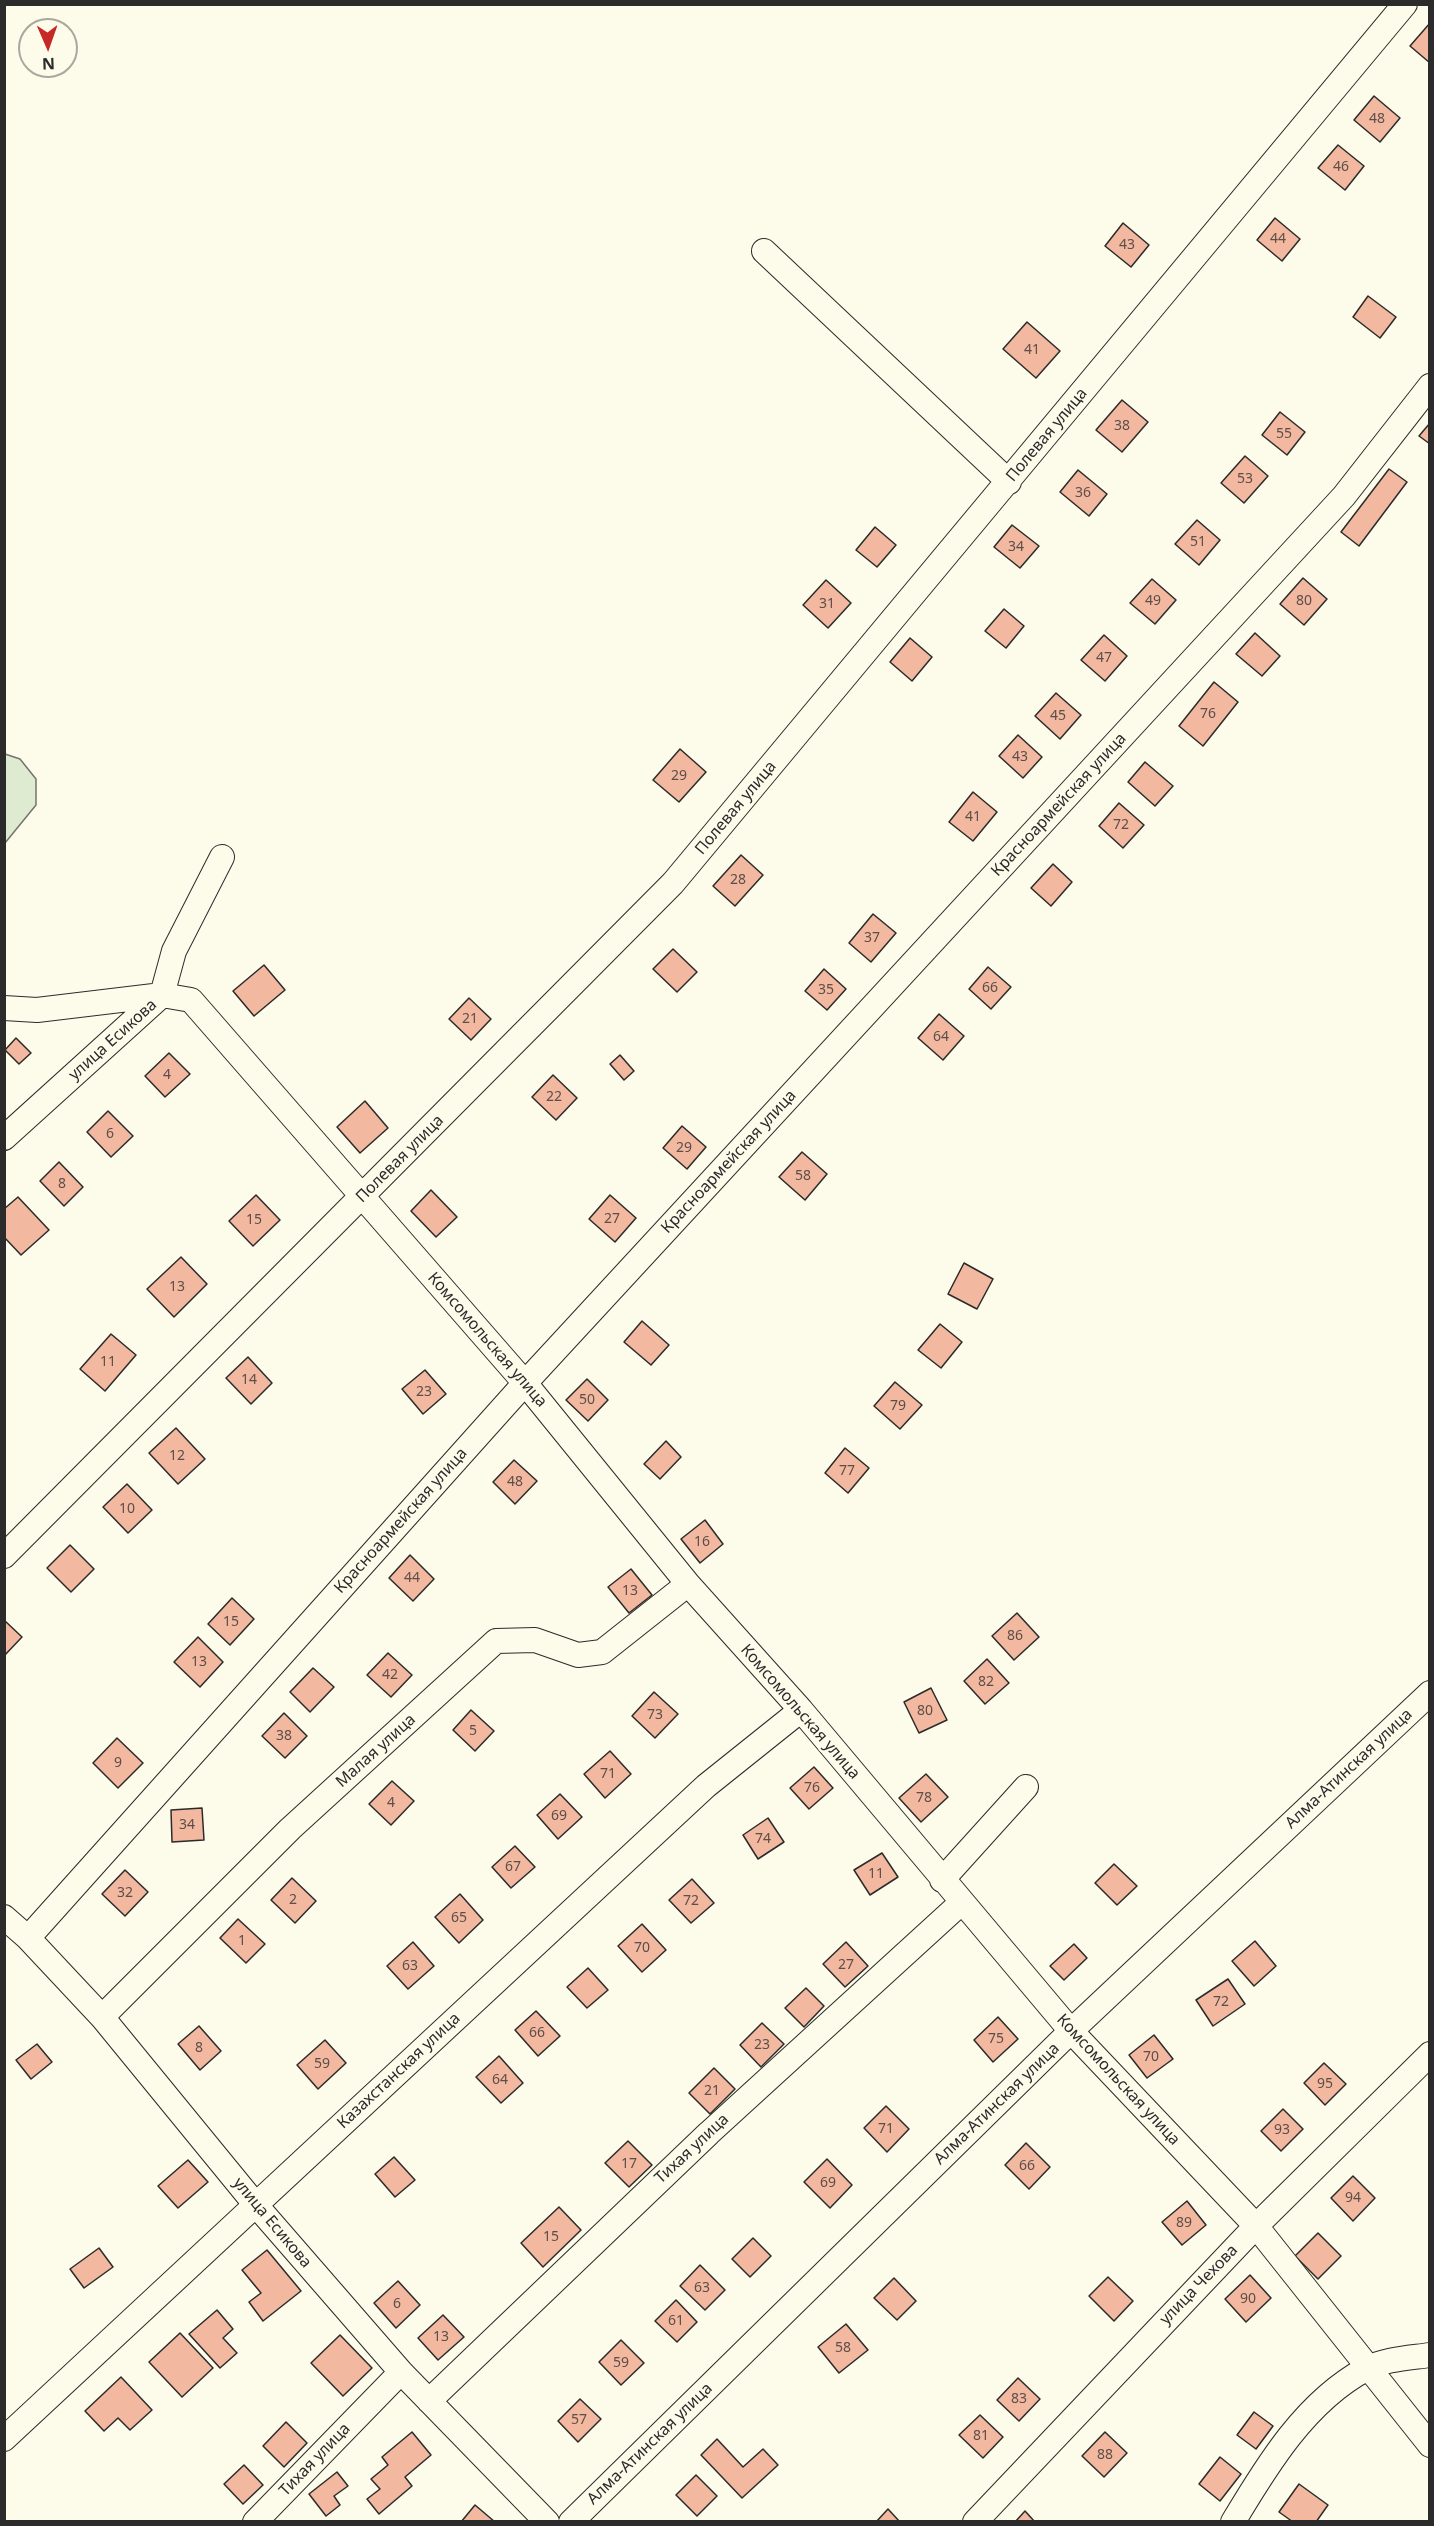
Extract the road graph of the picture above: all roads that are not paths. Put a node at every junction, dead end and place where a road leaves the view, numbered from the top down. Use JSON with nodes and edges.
{"nodes":[{"id":1,"x":1405,"y":4,"type":"edge"},
{"id":2,"x":764,"y":250,"type":"dead end"},
{"id":3,"x":1430,"y":386,"type":"edge"},
{"id":4,"x":1009,"y":482,"type":"junction"},
{"id":5,"x":222,"y":857,"type":"dead end"},
{"id":6,"x":162,"y":995,"type":"junction"},
{"id":7,"x":4,"y":1008,"type":"edge"},
{"id":8,"x":4,"y":1138,"type":"edge"},
{"id":9,"x":363,"y":1196,"type":"junction"},
{"id":10,"x":525,"y":1383,"type":"junction"},
{"id":11,"x":4,"y":1556,"type":"edge"},
{"id":12,"x":688,"y":1584,"type":"junction"},
{"id":13,"x":1430,"y":1693,"type":"edge"},
{"id":14,"x":801,"y":1710,"type":"junction"},
{"id":15,"x":1026,"y":1787,"type":"dead end"},
{"id":16,"x":942,"y":1880,"type":"junction"},
{"id":17,"x":961,"y":1903,"type":"junction"},
{"id":18,"x":4,"y":1917,"type":"edge"},
{"id":19,"x":28,"y":1938,"type":"junction"},
{"id":20,"x":102,"y":2017,"type":"junction"},
{"id":21,"x":1071,"y":2031,"type":"junction"},
{"id":22,"x":1430,"y":2054,"type":"edge"},
{"id":23,"x":255,"y":2204,"type":"junction"},
{"id":24,"x":1256,"y":2226,"type":"junction"},
{"id":25,"x":1430,"y":2355,"type":"edge"},
{"id":26,"x":1367,"y":2368,"type":"junction"},
{"id":27,"x":401,"y":2372,"type":"junction"},
{"id":28,"x":429,"y":2401,"type":"junction"},
{"id":29,"x":4,"y":2439,"type":"edge"},
{"id":30,"x":1430,"y":2445,"type":"edge"},
{"id":31,"x":255,"y":2522,"type":"edge"},
{"id":32,"x":548,"y":2522,"type":"edge"},
{"id":33,"x":571,"y":2522,"type":"edge"},
{"id":34,"x":975,"y":2522,"type":"edge"},
{"id":35,"x":1233,"y":2522,"type":"edge"}],
"edges":[{"from":1,"to":4,"type":"street","name":"Полевая улица"},
{"from":2,"to":4,"type":"street"},
{"from":3,"to":10,"type":"street","name":"Красноармейская улица"},
{"from":4,"to":9,"type":"street","name":"Полевая улица"},
{"from":5,"to":6,"type":"street","name":"улица Есикова"},
{"from":6,"to":7,"type":"street","name":"Комсомольская улица"},
{"from":6,"to":8,"type":"street","name":"улица Есикова"},
{"from":6,"to":9,"type":"street","name":"Комсомольская улица"},
{"from":9,"to":10,"type":"street","name":"Комсомольская улица"},
{"from":9,"to":11,"type":"street","name":"Полевая улица"},
{"from":10,"to":12,"type":"street","name":"Комсомольская улица"},
{"from":10,"to":19,"type":"street","name":"Красноармейская улица"},
{"from":12,"to":14,"type":"street","name":"Комсомольская улица"},
{"from":12,"to":20,"type":"street","name":"Малая улица"},
{"from":13,"to":21,"type":"street","name":"Алма-Атинская улица"},
{"from":14,"to":16,"type":"street","name":"Комсомольская улица"},
{"from":14,"to":23,"type":"street","name":"Казахстанская улица"},
{"from":15,"to":16,"type":"street"},
{"from":16,"to":17,"type":"street","name":"Комсомольская улица"},
{"from":17,"to":21,"type":"street","name":"Комсомольская улица"},
{"from":17,"to":28,"type":"street","name":"Тихая улица"},
{"from":18,"to":19,"type":"street","name":"улица Есикова"},
{"from":19,"to":20,"type":"street","name":"улица Есикова"},
{"from":20,"to":23,"type":"street","name":"улица Есикова"},
{"from":21,"to":24,"type":"street","name":"Комсомольская улица"},
{"from":21,"to":33,"type":"street","name":"Алма-Атинская улица"},
{"from":22,"to":24,"type":"street","name":"улица Чехова"},
{"from":23,"to":27,"type":"street","name":"улица Есикова"},
{"from":23,"to":29,"type":"street","name":"Казахстанская улица"},
{"from":24,"to":26,"type":"street","name":"Комсомольская улица"},
{"from":24,"to":34,"type":"street","name":"улица Чехова"},
{"from":25,"to":26,"type":"street"},
{"from":26,"to":30,"type":"street","name":"Комсомольская улица"},
{"from":26,"to":35,"type":"street"},
{"from":27,"to":28,"type":"street","name":"улица Есикова"},
{"from":27,"to":31,"type":"street","name":"Тихая улица"},
{"from":28,"to":32,"type":"street","name":"улица Есикова"}]}
